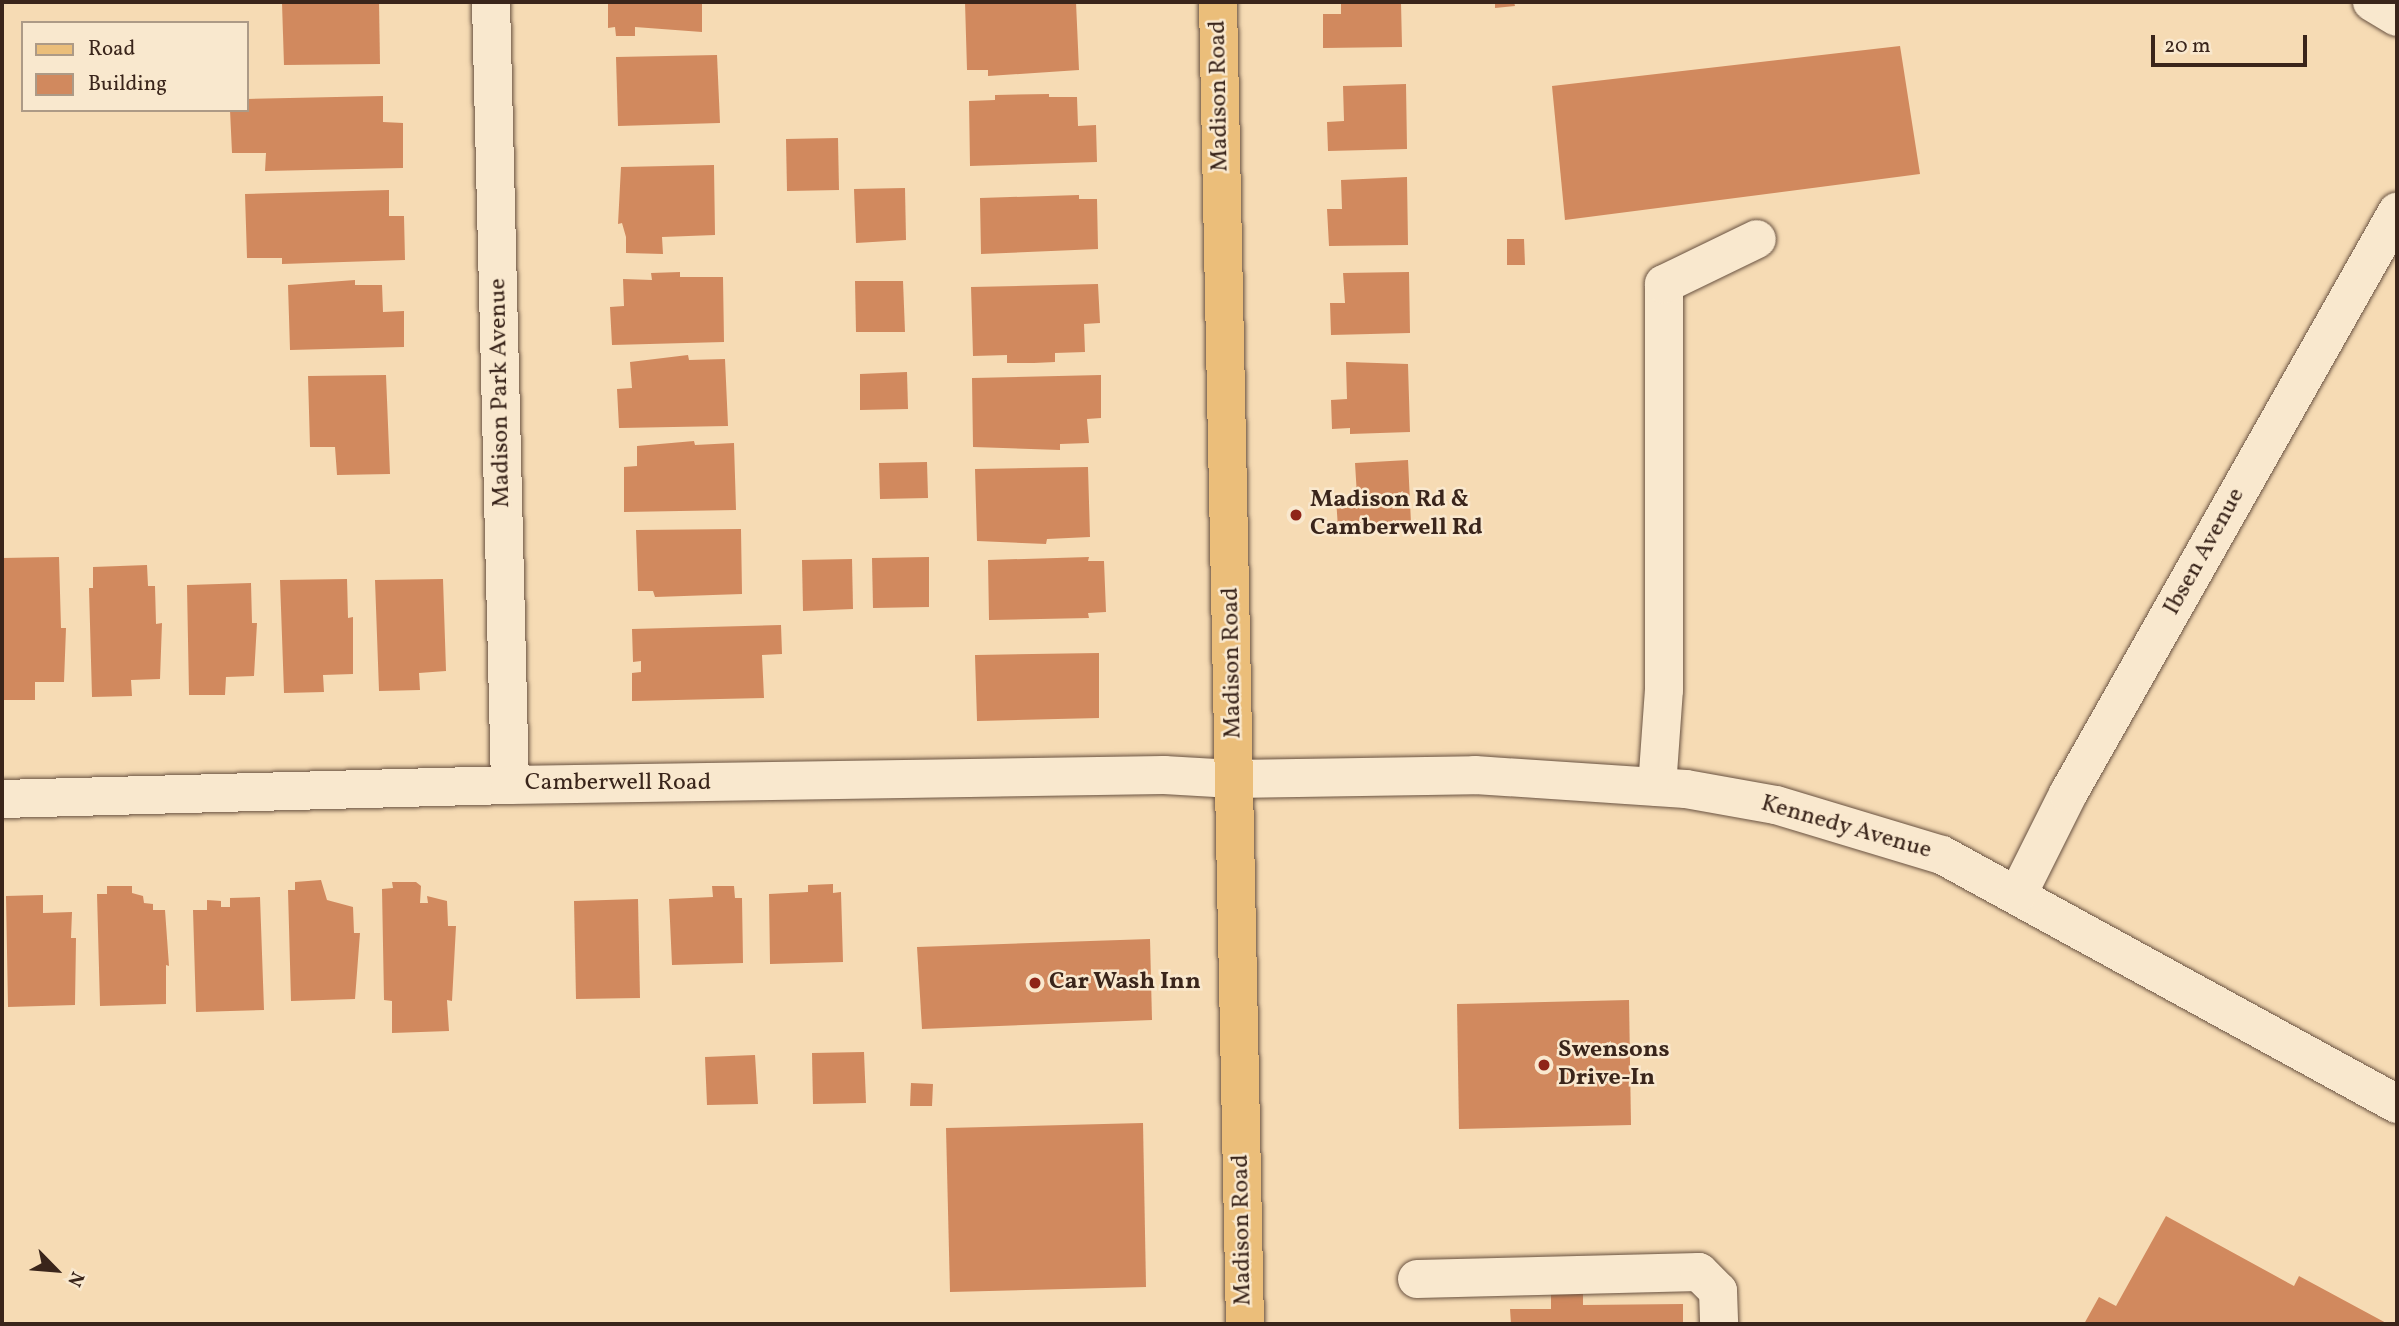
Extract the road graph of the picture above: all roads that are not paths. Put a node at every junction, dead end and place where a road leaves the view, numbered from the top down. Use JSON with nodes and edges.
{"nodes":[{"id":1,"x":491,"y":2,"type":"edge"},
{"id":2,"x":1218,"y":2,"type":"edge"},
{"id":3,"x":2372,"y":2,"type":"edge"},
{"id":4,"x":2397,"y":17,"type":"edge"},
{"id":5,"x":2397,"y":212,"type":"edge"},
{"id":6,"x":1757,"y":239,"type":"dead end"},
{"id":7,"x":1233,"y":779,"type":"junction"},
{"id":8,"x":510,"y":785,"type":"junction"},
{"id":9,"x":1657,"y":787,"type":"junction"},
{"id":10,"x":2,"y":799,"type":"edge"},
{"id":11,"x":2018,"y":894,"type":"junction"},
{"id":12,"x":2397,"y":1104,"type":"edge"},
{"id":13,"x":1417,"y":1279,"type":"dead end"},
{"id":14,"x":1244,"y":1324,"type":"edge"},
{"id":15,"x":1720,"y":1324,"type":"edge"}],
"edges":[{"from":1,"to":8,"type":"street","name":"Madison Park Avenue"},
{"from":2,"to":7,"type":"main road","name":"Madison Road"},
{"from":3,"to":4,"type":"street"},
{"from":5,"to":11,"type":"street","name":"Ibsen Avenue"},
{"from":6,"to":9,"type":"street"},
{"from":7,"to":8,"type":"street","name":"Camberwell Road"},
{"from":7,"to":9,"type":"street","name":"Kennedy Avenue"},
{"from":7,"to":14,"type":"main road","name":"Madison Road"},
{"from":8,"to":10,"type":"street","name":"Camberwell Road"},
{"from":9,"to":11,"type":"street","name":"Kennedy Avenue"},
{"from":11,"to":12,"type":"street","name":"Kennedy Avenue"},
{"from":13,"to":15,"type":"street"}]}
